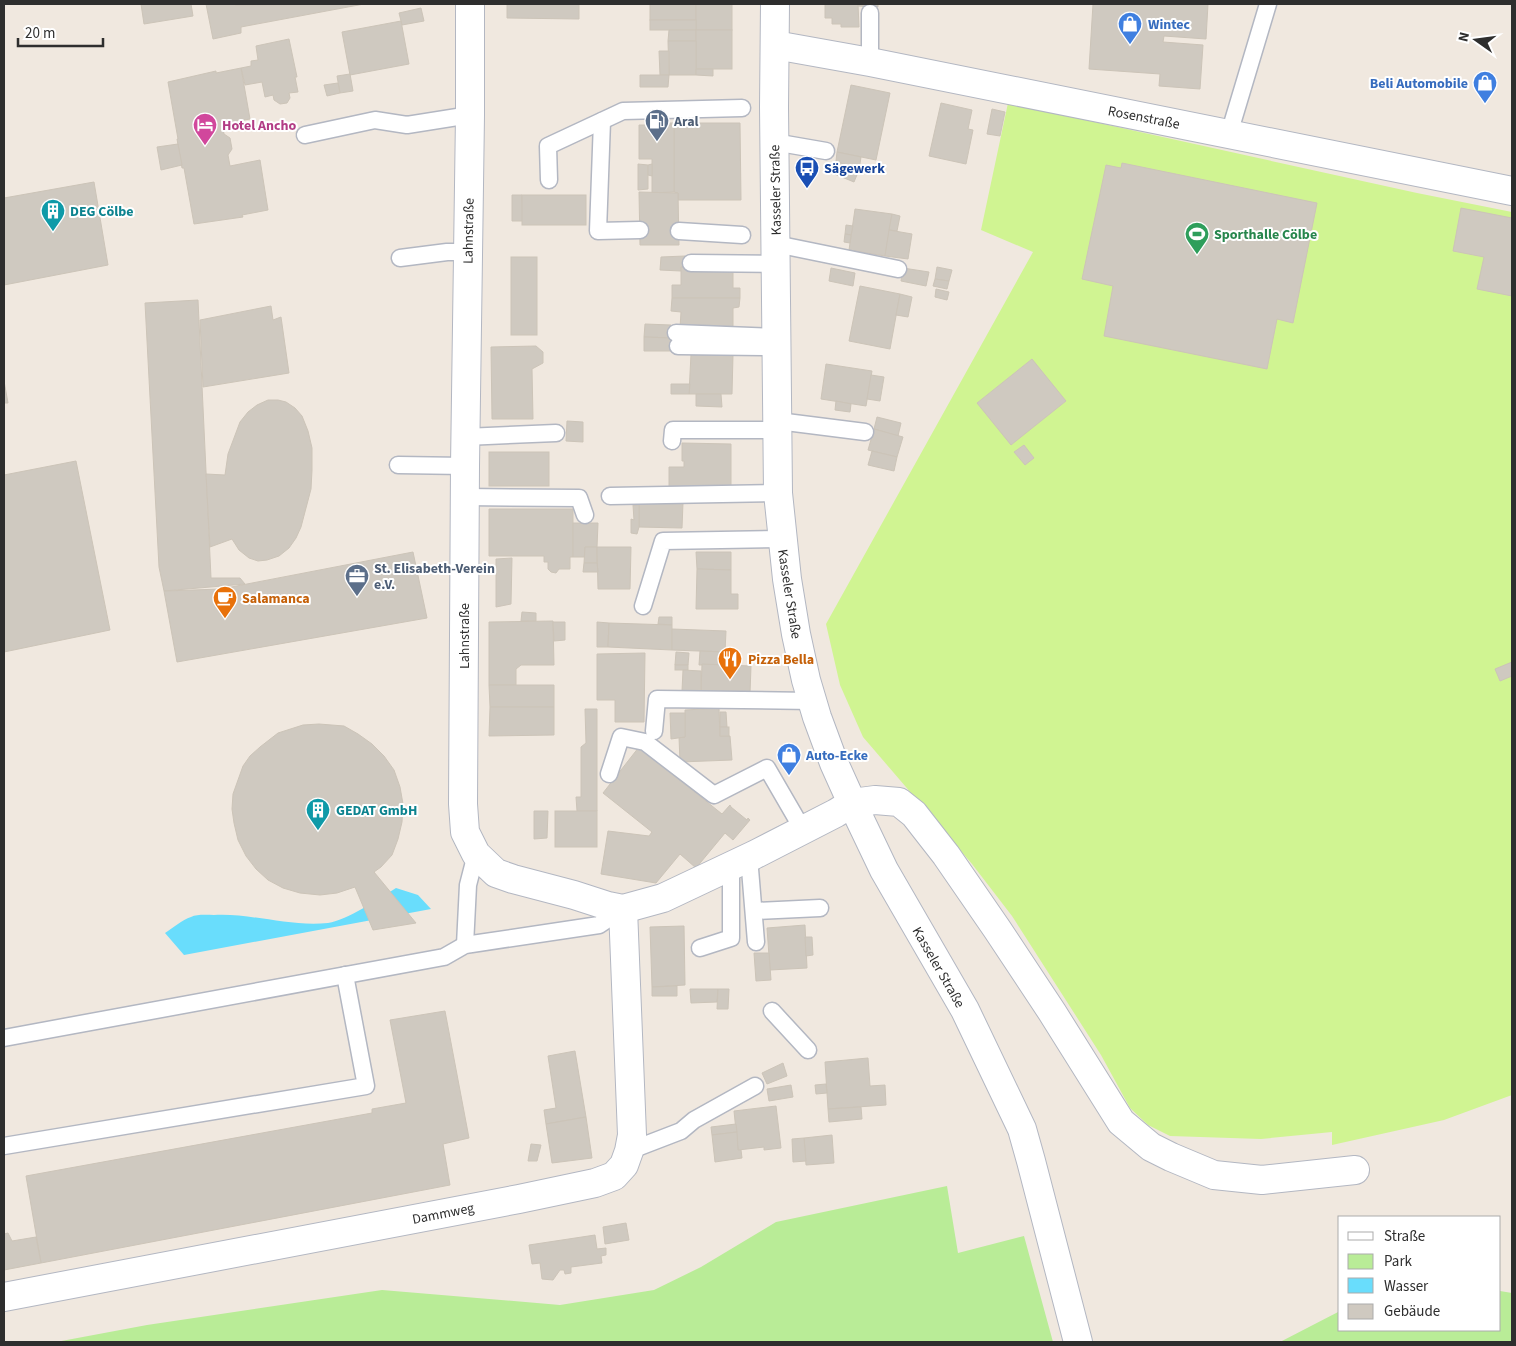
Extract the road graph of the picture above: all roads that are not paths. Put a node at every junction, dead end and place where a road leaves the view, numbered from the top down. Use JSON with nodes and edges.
{"nodes":[{"id":1,"x":470,"y":4,"type":"edge"},
{"id":2,"x":775,"y":4,"type":"edge"},
{"id":3,"x":1268,"y":4,"type":"edge"},
{"id":4,"x":870,"y":14,"type":"dead end"},
{"id":5,"x":775,"y":44,"type":"junction"},
{"id":6,"x":870,"y":62,"type":"junction"},
{"id":7,"x":742,"y":108,"type":"dead end"},
{"id":8,"x":470,"y":115,"type":"junction"},
{"id":9,"x":602,"y":121,"type":"junction"},
{"id":10,"x":1228,"y":134,"type":"junction"},
{"id":11,"x":306,"y":135,"type":"dead end"},
{"id":12,"x":774,"y":142,"type":"junction"},
{"id":13,"x":826,"y":151,"type":"dead end"},
{"id":14,"x":549,"y":180,"type":"dead end"},
{"id":15,"x":1512,"y":191,"type":"edge"},
{"id":16,"x":640,"y":230,"type":"dead end"},
{"id":17,"x":679,"y":232,"type":"dead end"},
{"id":18,"x":742,"y":235,"type":"dead end"},
{"id":19,"x":468,"y":252,"type":"junction"},
{"id":20,"x":776,"y":254,"type":"junction"},
{"id":21,"x":400,"y":258,"type":"dead end"},
{"id":22,"x":691,"y":263,"type":"dead end"},
{"id":23,"x":898,"y":269,"type":"dead end"},
{"id":24,"x":677,"y":340,"type":"dead end"},
{"id":25,"x":777,"y":342,"type":"junction"},
{"id":26,"x":778,"y":426,"type":"junction"},
{"id":27,"x":865,"y":432,"type":"dead end"},
{"id":28,"x":556,"y":433,"type":"dead end"},
{"id":29,"x":465,"y":437,"type":"junction"},
{"id":30,"x":672,"y":441,"type":"dead end"},
{"id":31,"x":398,"y":465,"type":"dead end"},
{"id":32,"x":465,"y":466,"type":"junction"},
{"id":33,"x":778,"y":493,"type":"junction"},
{"id":34,"x":610,"y":496,"type":"dead end"},
{"id":35,"x":465,"y":497,"type":"junction"},
{"id":36,"x":584,"y":514,"type":"dead end"},
{"id":37,"x":782,"y":539,"type":"junction"},
{"id":38,"x":643,"y":606,"type":"dead end"},
{"id":39,"x":813,"y":701,"type":"junction"},
{"id":40,"x":654,"y":731,"type":"dead end"},
{"id":41,"x":609,"y":774,"type":"dead end"},
{"id":42,"x":852,"y":803,"type":"junction"},
{"id":43,"x":803,"y":830,"type":"junction"},
{"id":44,"x":476,"y":854,"type":"junction"},
{"id":45,"x":740,"y":862,"type":"junction"},
{"id":46,"x":820,"y":908,"type":"dead end"},
{"id":47,"x":623,"y":909,"type":"junction"},
{"id":48,"x":754,"y":911,"type":"junction"},
{"id":49,"x":756,"y":942,"type":"dead end"},
{"id":50,"x":465,"y":945,"type":"junction"},
{"id":51,"x":700,"y":948,"type":"dead end"},
{"id":52,"x":345,"y":974,"type":"junction"},
{"id":53,"x":772,"y":1011,"type":"dead end"},
{"id":54,"x":4,"y":1038,"type":"edge"},
{"id":55,"x":808,"y":1050,"type":"dead end"},
{"id":56,"x":755,"y":1086,"type":"dead end"},
{"id":57,"x":4,"y":1146,"type":"edge"},
{"id":58,"x":629,"y":1151,"type":"junction"},
{"id":59,"x":1355,"y":1170,"type":"dead end"},
{"id":60,"x":4,"y":1297,"type":"edge"},
{"id":61,"x":1078,"y":1342,"type":"edge"}],
"edges":[{"from":1,"to":8,"type":"street","name":"Lahnstraße"},
{"from":2,"to":5,"type":"street","name":"Kasseler Straße"},
{"from":3,"to":10,"type":"lane"},
{"from":4,"to":6,"type":"lane"},
{"from":5,"to":6,"type":"street","name":"Rosenstraße"},
{"from":5,"to":12,"type":"street","name":"Kasseler Straße"},
{"from":6,"to":10,"type":"street","name":"Rosenstraße"},
{"from":7,"to":9,"type":"lane"},
{"from":8,"to":11,"type":"lane"},
{"from":8,"to":19,"type":"street","name":"Lahnstraße"},
{"from":9,"to":14,"type":"lane"},
{"from":9,"to":16,"type":"lane"},
{"from":10,"to":15,"type":"street","name":"Rosenstraße"},
{"from":12,"to":13,"type":"lane"},
{"from":12,"to":20,"type":"street","name":"Kasseler Straße"},
{"from":17,"to":18,"type":"lane"},
{"from":19,"to":21,"type":"lane"},
{"from":19,"to":29,"type":"street","name":"Lahnstraße"},
{"from":20,"to":22,"type":"lane"},
{"from":20,"to":23,"type":"lane"},
{"from":20,"to":25,"type":"street","name":"Kasseler Straße"},
{"from":24,"to":25,"type":"lane"},
{"from":25,"to":26,"type":"street","name":"Kasseler Straße"},
{"from":26,"to":27,"type":"lane"},
{"from":26,"to":30,"type":"lane"},
{"from":26,"to":33,"type":"street","name":"Kasseler Straße"},
{"from":28,"to":29,"type":"lane"},
{"from":29,"to":32,"type":"street","name":"Lahnstraße"},
{"from":31,"to":32,"type":"lane"},
{"from":32,"to":35,"type":"street","name":"Lahnstraße"},
{"from":33,"to":34,"type":"lane"},
{"from":33,"to":37,"type":"street","name":"Kasseler Straße"},
{"from":35,"to":36,"type":"lane"},
{"from":35,"to":44,"type":"street","name":"Lahnstraße"},
{"from":37,"to":38,"type":"lane"},
{"from":37,"to":39,"type":"street","name":"Kasseler Straße"},
{"from":39,"to":40,"type":"lane"},
{"from":39,"to":42,"type":"street","name":"Kasseler Straße"},
{"from":41,"to":43,"type":"lane"},
{"from":42,"to":43,"type":"street","name":"Lahnstraße"},
{"from":42,"to":59,"type":"street"},
{"from":42,"to":61,"type":"street","name":"Kasseler Straße"},
{"from":43,"to":45,"type":"street","name":"Lahnstraße"},
{"from":44,"to":47,"type":"street","name":"Lahnstraße"},
{"from":44,"to":50,"type":"lane"},
{"from":45,"to":47,"type":"street","name":"Lahnstraße"},
{"from":45,"to":48,"type":"lane"},
{"from":45,"to":51,"type":"lane"},
{"from":46,"to":48,"type":"lane"},
{"from":47,"to":50,"type":"lane"},
{"from":47,"to":58,"type":"street","name":"Dammweg"},
{"from":48,"to":49,"type":"lane"},
{"from":50,"to":52,"type":"lane"},
{"from":52,"to":54,"type":"lane"},
{"from":52,"to":57,"type":"lane"},
{"from":53,"to":55,"type":"lane"},
{"from":56,"to":58,"type":"lane"},
{"from":58,"to":60,"type":"street","name":"Dammweg"}]}
